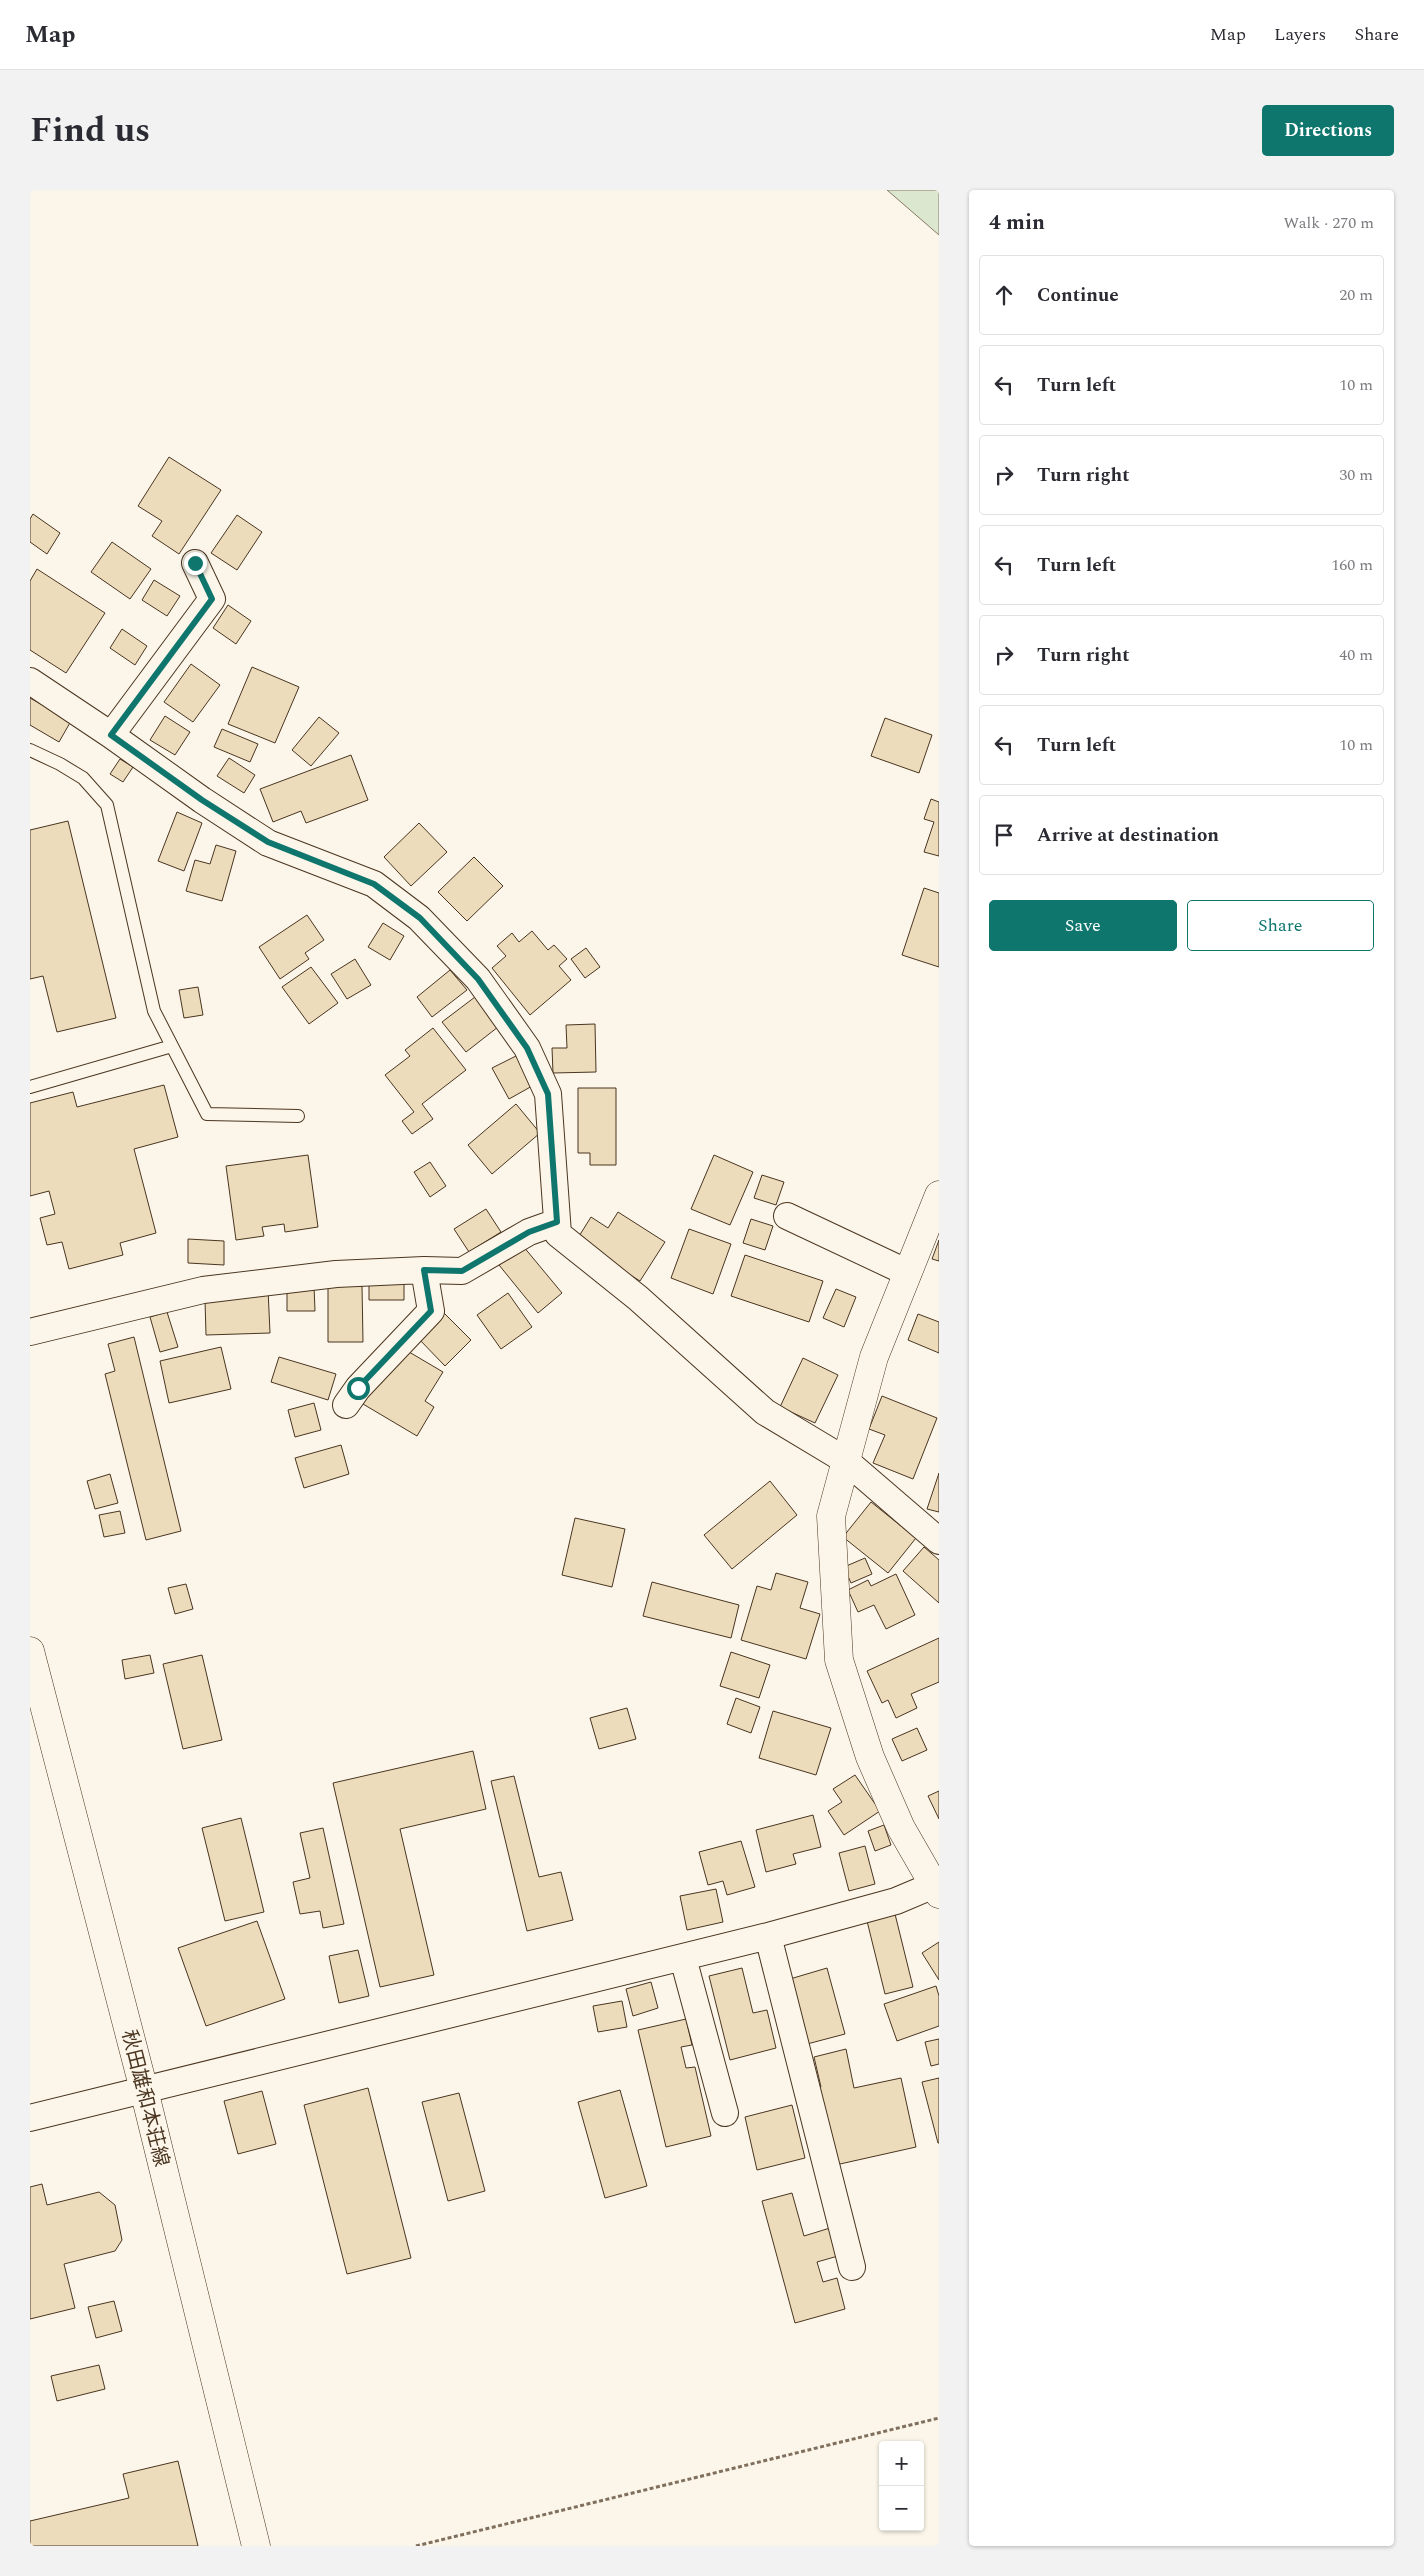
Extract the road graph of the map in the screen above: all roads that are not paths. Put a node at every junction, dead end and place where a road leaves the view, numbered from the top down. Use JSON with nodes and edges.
{"nodes":[{"id":1,"x":195,"y":563,"type":"dead end"},
{"id":2,"x":30,"y":681,"type":"edge"},
{"id":3,"x":111,"y":735,"type":"junction"},
{"id":4,"x":30,"y":750,"type":"edge"},
{"id":5,"x":172,"y":1046,"type":"junction"},
{"id":6,"x":30,"y":1087,"type":"edge"},
{"id":7,"x":298,"y":1116,"type":"dead end"},
{"id":8,"x":939,"y":1195,"type":"edge"},
{"id":9,"x":787,"y":1216,"type":"dead end"},
{"id":10,"x":557,"y":1222,"type":"junction"},
{"id":11,"x":424,"y":1270,"type":"junction"},
{"id":12,"x":908,"y":1273,"type":"junction"},
{"id":13,"x":30,"y":1332,"type":"edge"},
{"id":14,"x":346,"y":1405,"type":"dead end"},
{"id":15,"x":845,"y":1460,"type":"junction"},
{"id":16,"x":939,"y":1541,"type":"edge"},
{"id":17,"x":30,"y":1651,"type":"edge"},
{"id":18,"x":937,"y":1890,"type":"edge"},
{"id":19,"x":768,"y":1936,"type":"junction"},
{"id":20,"x":683,"y":1958,"type":"junction"},
{"id":21,"x":144,"y":2090,"type":"junction"},
{"id":22,"x":725,"y":2113,"type":"dead end"},
{"id":23,"x":30,"y":2118,"type":"edge"},
{"id":24,"x":852,"y":2267,"type":"dead end"},
{"id":25,"x":256,"y":2546,"type":"edge"}],
"edges":[{"from":1,"to":3,"type":"street"},
{"from":2,"to":3,"type":"street"},
{"from":3,"to":10,"type":"street"},
{"from":4,"to":5,"type":"lane"},
{"from":5,"to":6,"type":"lane"},
{"from":5,"to":7,"type":"lane"},
{"from":8,"to":12,"type":"main road"},
{"from":9,"to":12,"type":"street"},
{"from":10,"to":11,"type":"street"},
{"from":10,"to":15,"type":"street"},
{"from":11,"to":13,"type":"street"},
{"from":11,"to":14,"type":"street"},
{"from":12,"to":15,"type":"main road"},
{"from":15,"to":16,"type":"street"},
{"from":15,"to":18,"type":"main road"},
{"from":17,"to":21,"type":"main road","name":"秋田雄和本荘線"},
{"from":18,"to":19,"type":"street"},
{"from":19,"to":20,"type":"street"},
{"from":19,"to":24,"type":"street"},
{"from":20,"to":21,"type":"street"},
{"from":20,"to":22,"type":"street"},
{"from":21,"to":23,"type":"street"},
{"from":21,"to":25,"type":"main road","name":"秋田雄和本荘線"}]}
